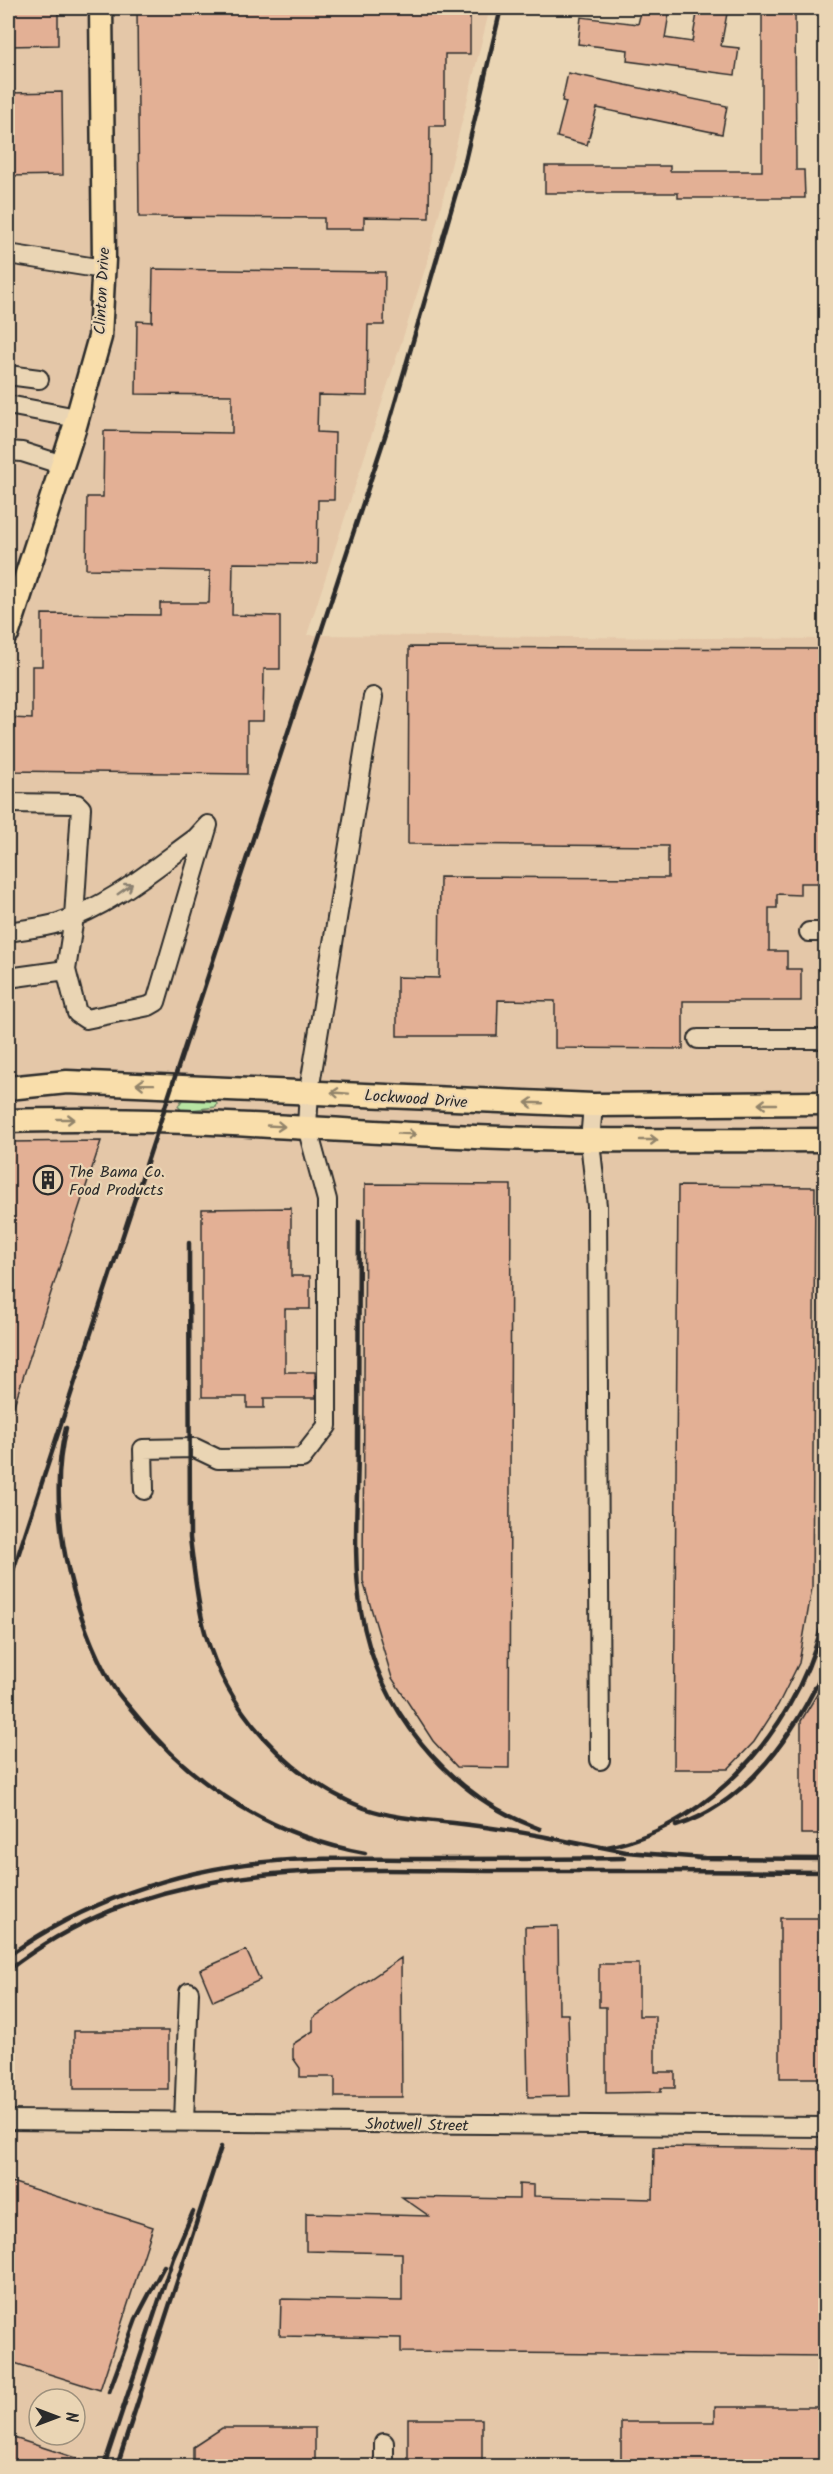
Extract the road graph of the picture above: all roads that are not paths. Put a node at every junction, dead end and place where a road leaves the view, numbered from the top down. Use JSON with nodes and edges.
{"nodes":[{"id":1,"x":101,"y":8,"type":"edge"},
{"id":2,"x":8,"y":254,"type":"edge"},
{"id":3,"x":103,"y":269,"type":"junction"},
{"id":4,"x":8,"y":375,"type":"edge"},
{"id":5,"x":39,"y":379,"type":"dead end"},
{"id":6,"x":8,"y":405,"type":"edge"},
{"id":7,"x":77,"y":418,"type":"junction"},
{"id":8,"x":8,"y":451,"type":"edge"},
{"id":9,"x":63,"y":465,"type":"junction"},
{"id":10,"x":8,"y":632,"type":"edge"},
{"id":11,"x":373,"y":697,"type":"dead end"},
{"id":12,"x":8,"y":802,"type":"edge"},
{"id":13,"x":74,"y":917,"type":"junction"},
{"id":14,"x":8,"y":932,"type":"edge"},
{"id":15,"x":66,"y":970,"type":"junction"},
{"id":16,"x":8,"y":978,"type":"edge"},
{"id":17,"x":698,"y":1039,"type":"dead end"},
{"id":18,"x":825,"y":1039,"type":"edge"},
{"id":19,"x":8,"y":1088,"type":"edge"},
{"id":20,"x":309,"y":1091,"type":"junction"},
{"id":21,"x":825,"y":1103,"type":"edge"},
{"id":22,"x":593,"y":1105,"type":"junction"},
{"id":23,"x":8,"y":1121,"type":"edge"},
{"id":24,"x":307,"y":1127,"type":"junction"},
{"id":25,"x":825,"y":1140,"type":"edge"},
{"id":26,"x":591,"y":1141,"type":"junction"},
{"id":27,"x":144,"y":1490,"type":"dead end"},
{"id":28,"x":600,"y":1760,"type":"dead end"},
{"id":29,"x":189,"y":1992,"type":"dead end"},
{"id":30,"x":8,"y":2120,"type":"edge"},
{"id":31,"x":184,"y":2121,"type":"junction"},
{"id":32,"x":825,"y":2127,"type":"edge"},
{"id":33,"x":384,"y":2443,"type":"dead end"},
{"id":34,"x":384,"y":2466,"type":"edge"}],
"edges":[{"from":1,"to":3,"type":"main road","name":"Clinton Drive"},
{"from":2,"to":3,"type":"street"},
{"from":3,"to":7,"type":"main road","name":"Clinton Drive"},
{"from":4,"to":5,"type":"street"},
{"from":6,"to":7,"type":"street"},
{"from":7,"to":9,"type":"main road","name":"Clinton Drive"},
{"from":8,"to":9,"type":"street"},
{"from":9,"to":10,"type":"main road","name":"Clinton Drive"},
{"from":11,"to":20,"type":"street"},
{"from":12,"to":13,"type":"street"},
{"from":13,"to":14,"type":"street"},
{"from":13,"to":15,"type":"street"},
{"from":13,"to":15,"type":"street","one_way":true},
{"from":15,"to":16,"type":"street"},
{"from":17,"to":18,"type":"street"},
{"from":20,"to":19,"type":"main road","name":"Lockwood Drive","one_way":true},
{"from":22,"to":20,"type":"main road","name":"Lockwood Drive","one_way":true},
{"from":20,"to":24,"type":"street"},
{"from":21,"to":22,"type":"main road","name":"Lockwood Drive","one_way":true},
{"from":22,"to":26,"type":"street"},
{"from":23,"to":24,"type":"main road","one_way":true},
{"from":24,"to":26,"type":"main road","one_way":true},
{"from":24,"to":27,"type":"street"},
{"from":26,"to":25,"type":"main road","one_way":true},
{"from":26,"to":28,"type":"street"},
{"from":29,"to":31,"type":"street"},
{"from":30,"to":31,"type":"street","name":"Shotwell Street"},
{"from":31,"to":32,"type":"street","name":"Shotwell Street"},
{"from":33,"to":34,"type":"street"}]}
